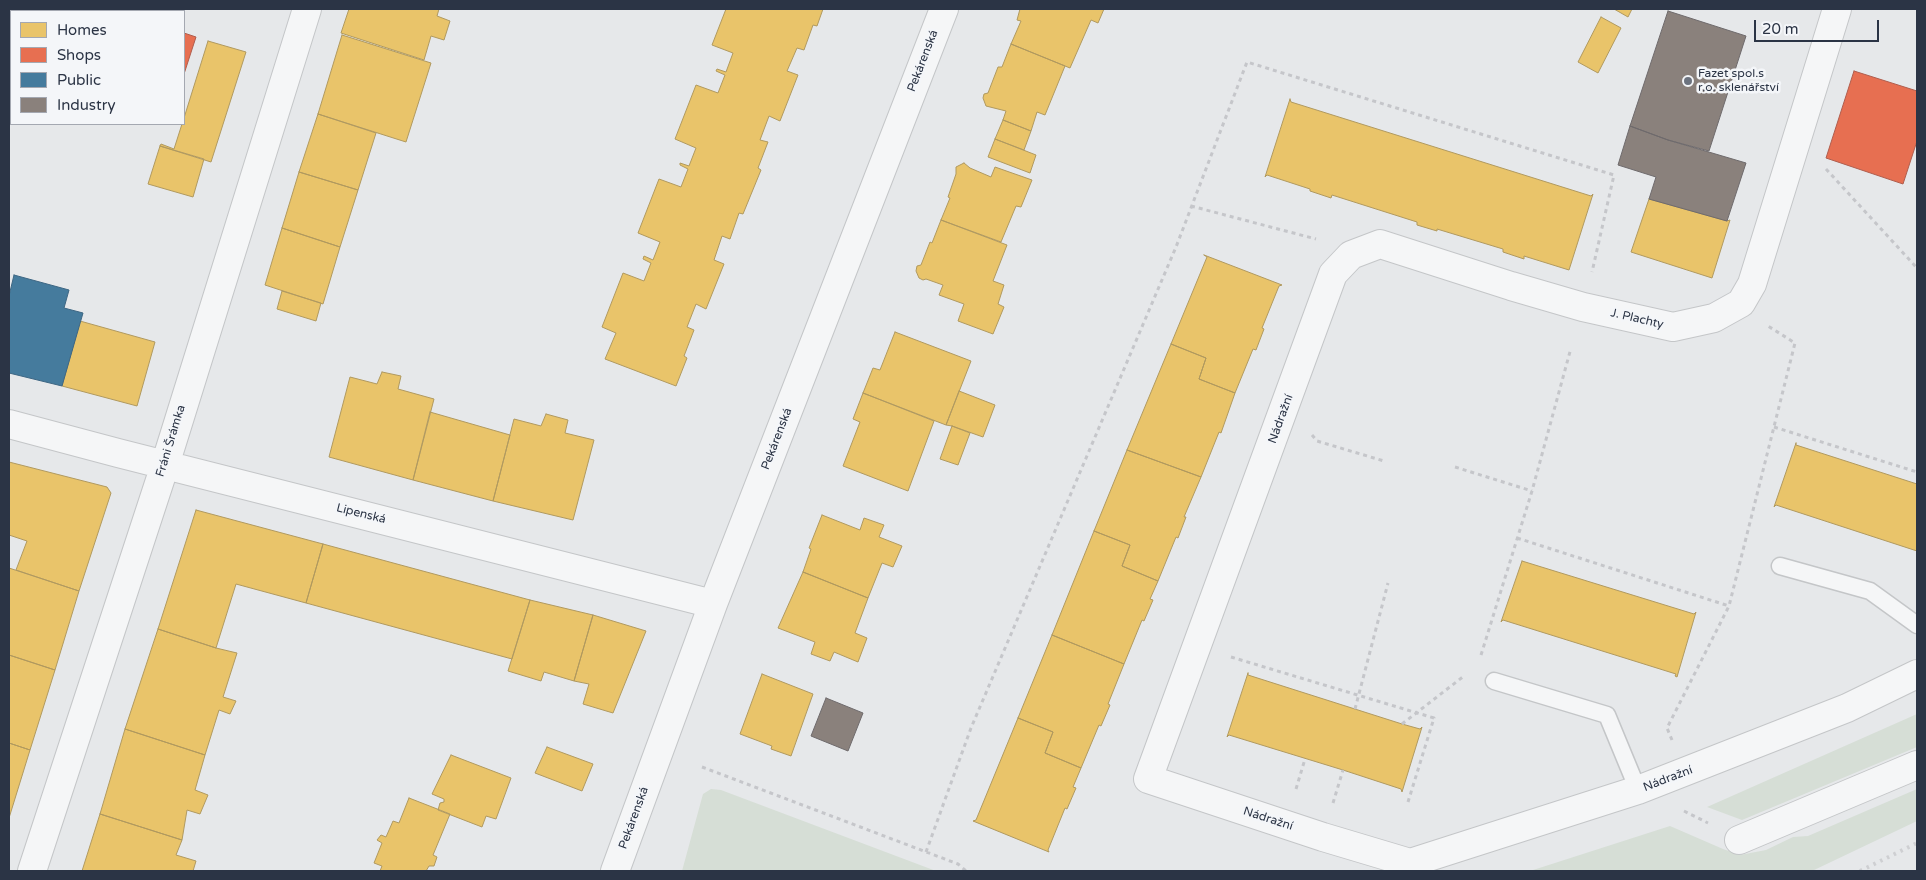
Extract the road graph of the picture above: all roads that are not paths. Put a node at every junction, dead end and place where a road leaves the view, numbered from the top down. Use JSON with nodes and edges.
{"nodes":[{"id":1,"x":307,"y":9,"type":"edge"},
{"id":2,"x":944,"y":9,"type":"edge"},
{"id":3,"x":1837,"y":9,"type":"edge"},
{"id":4,"x":1351,"y":255,"type":"joint"},
{"id":5,"x":9,"y":424,"type":"edge"},
{"id":6,"x":165,"y":465,"type":"junction"},
{"id":7,"x":1780,"y":566,"type":"dead end"},
{"id":8,"x":713,"y":604,"type":"junction"},
{"id":9,"x":1917,"y":625,"type":"edge"},
{"id":10,"x":1917,"y":674,"type":"edge"},
{"id":11,"x":1494,"y":681,"type":"dead end"},
{"id":12,"x":1917,"y":765,"type":"edge"},
{"id":13,"x":1638,"y":790,"type":"junction"},
{"id":14,"x":1739,"y":840,"type":"dead end"},
{"id":15,"x":32,"y":871,"type":"edge"},
{"id":16,"x":615,"y":871,"type":"edge"}],
"edges":[{"from":1,"to":6,"type":"street","name":"Fráni Šrámka"},
{"from":2,"to":8,"type":"street","name":"Pekárenská"},
{"from":3,"to":4,"type":"street","name":"J. Plachty"},
{"from":4,"to":13,"type":"street","name":"Nádražní"},
{"from":5,"to":6,"type":"street","name":"Lipenská"},
{"from":6,"to":8,"type":"street","name":"Lipenská"},
{"from":6,"to":15,"type":"street","name":"Fráni Šrámka"},
{"from":7,"to":9,"type":"lane"},
{"from":8,"to":16,"type":"street","name":"Pekárenská"},
{"from":10,"to":13,"type":"street","name":"Nádražní"},
{"from":11,"to":13,"type":"lane"},
{"from":12,"to":14,"type":"street"}]}
